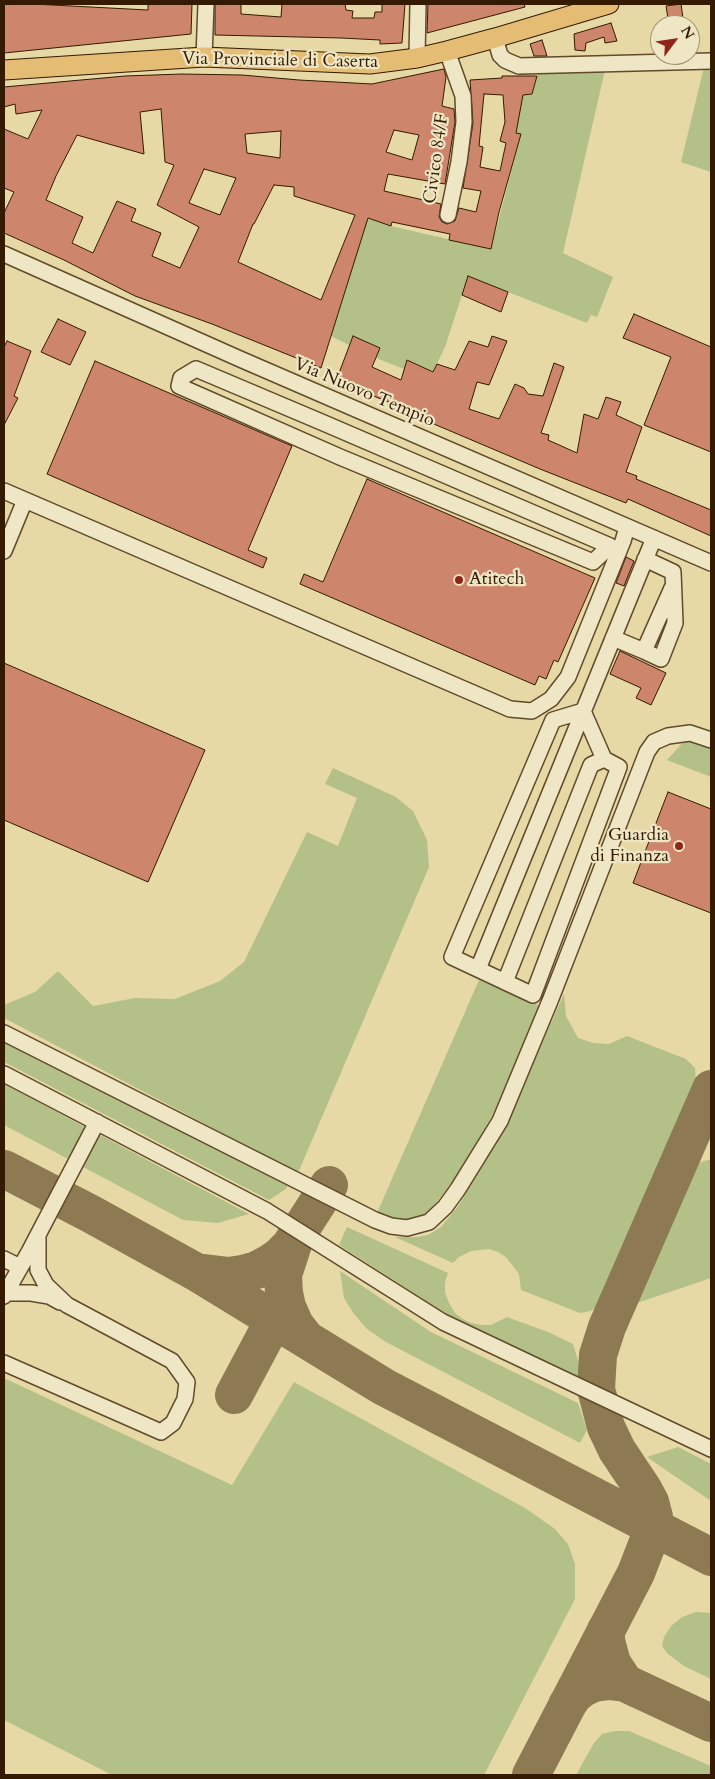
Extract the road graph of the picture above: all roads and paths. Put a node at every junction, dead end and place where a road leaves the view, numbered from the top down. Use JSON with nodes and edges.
{"nodes":[{"id":1,"x":206,"y":4,"type":"edge"},
{"id":2,"x":418,"y":4,"type":"edge"},
{"id":3,"x":609,"y":4,"type":"edge"},
{"id":4,"x":495,"y":38,"type":"junction"},
{"id":5,"x":447,"y":51,"type":"junction"},
{"id":6,"x":204,"y":57,"type":"junction"},
{"id":7,"x":416,"y":58,"type":"junction"},
{"id":8,"x":711,"y":61,"type":"edge"},
{"id":9,"x":4,"y":70,"type":"edge"},
{"id":10,"x":448,"y":215,"type":"dead end"},
{"id":11,"x":4,"y":254,"type":"edge"},
{"id":12,"x":4,"y":491,"type":"edge"},
{"id":13,"x":25,"y":500,"type":"junction"},
{"id":14,"x":620,"y":538,"type":"junction"},
{"id":15,"x":654,"y":538,"type":"junction"},
{"id":16,"x":4,"y":551,"type":"edge"},
{"id":17,"x":645,"y":559,"type":"junction"},
{"id":18,"x":711,"y":563,"type":"edge"},
{"id":19,"x":613,"y":638,"type":"junction"},
{"id":20,"x":583,"y":711,"type":"junction"},
{"id":21,"x":711,"y":740,"type":"edge"},
{"id":22,"x":604,"y":759,"type":"junction"},
{"id":23,"x":478,"y":969,"type":"junction"},
{"id":24,"x":506,"y":982,"type":"junction"},
{"id":25,"x":4,"y":1033,"type":"edge"},
{"id":26,"x":4,"y":1074,"type":"edge"},
{"id":27,"x":97,"y":1122,"type":"junction"},
{"id":28,"x":38,"y":1236,"type":"junction"},
{"id":29,"x":4,"y":1259,"type":"edge"},
{"id":30,"x":20,"y":1267,"type":"junction"},
{"id":31,"x":5,"y":1295,"type":"edge"},
{"id":32,"x":67,"y":1305,"type":"junction"},
{"id":33,"x":4,"y":1363,"type":"edge"},
{"id":34,"x":711,"y":1448,"type":"edge"}],
"edges":[{"from":1,"to":6,"type":"street"},
{"from":2,"to":7,"type":"street"},
{"from":3,"to":4,"type":"main road","name":"Via Provinciale di Caserta"},
{"from":4,"to":5,"type":"main road","name":"Via Provinciale di Caserta"},
{"from":4,"to":8,"type":"street"},
{"from":5,"to":7,"type":"main road","name":"Via Provinciale di Caserta"},
{"from":5,"to":10,"type":"street","name":"Civico 84/F"},
{"from":6,"to":7,"type":"main road","name":"Via Provinciale di Caserta"},
{"from":6,"to":9,"type":"main road","name":"Via Provinciale di Caserta"},
{"from":11,"to":14,"type":"street","name":"Via Nuovo Tempio"},
{"from":12,"to":13,"type":"street"},
{"from":13,"to":14,"type":"street"},
{"from":13,"to":16,"type":"street"},
{"from":14,"to":14,"type":"street"},
{"from":14,"to":15,"type":"street","name":"Via Nuovo Tempio"},
{"from":15,"to":17,"type":"street"},
{"from":15,"to":18,"type":"street","name":"Via Nuovo Tempio"},
{"from":17,"to":19,"type":"street"},
{"from":17,"to":19,"type":"street"},
{"from":19,"to":20,"type":"street"},
{"from":20,"to":22,"type":"street"},
{"from":20,"to":23,"type":"street"},
{"from":20,"to":23,"type":"street"},
{"from":21,"to":25,"type":"street"},
{"from":22,"to":24,"type":"street"},
{"from":22,"to":24,"type":"street"},
{"from":23,"to":24,"type":"street"},
{"from":26,"to":27,"type":"street"},
{"from":27,"to":28,"type":"street"},
{"from":27,"to":34,"type":"street"},
{"from":28,"to":30,"type":"street"},
{"from":28,"to":32,"type":"street"},
{"from":29,"to":30,"type":"street"},
{"from":30,"to":31,"type":"street"},
{"from":31,"to":32,"type":"street"},
{"from":32,"to":33,"type":"street"}]}
